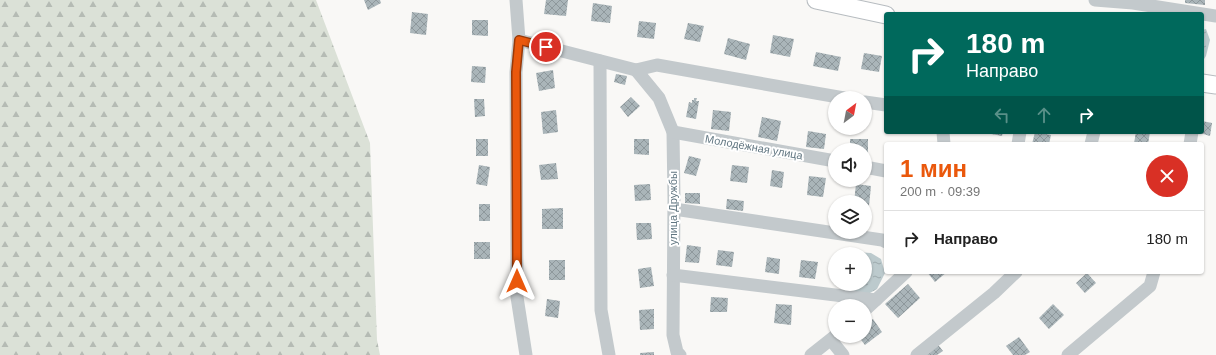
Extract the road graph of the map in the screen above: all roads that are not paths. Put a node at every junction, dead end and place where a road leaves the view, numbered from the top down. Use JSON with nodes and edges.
{"nodes":[{"id":1,"x":516,"y":0,"type":"edge"},
{"id":2,"x":816,"y":0,"type":"edge"},
{"id":3,"x":1095,"y":0,"type":"edge"},
{"id":4,"x":1133,"y":6,"type":"edge"},
{"id":5,"x":1183,"y":12,"type":"edge"},
{"id":6,"x":884,"y":15,"type":"edge"},
{"id":7,"x":1204,"y":15,"type":"edge"},
{"id":8,"x":1216,"y":16,"type":"edge"},
{"id":9,"x":519,"y":40,"type":"junction"},
{"id":10,"x":600,"y":61,"type":"junction"},
{"id":11,"x":636,"y":70,"type":"junction"},
{"id":12,"x":1204,"y":84,"type":"edge"},
{"id":13,"x":1216,"y":85,"type":"edge"},
{"id":14,"x":828,"y":95,"type":"edge"},
{"id":15,"x":872,"y":103,"type":"edge"},
{"id":16,"x":884,"y":105,"type":"edge"},
{"id":17,"x":672,"y":132,"type":"junction"},
{"id":18,"x":828,"y":161,"type":"edge"},
{"id":19,"x":872,"y":168,"type":"edge"},
{"id":20,"x":884,"y":171,"type":"edge"},
{"id":21,"x":674,"y":209,"type":"junction"},
{"id":22,"x":884,"y":241,"type":"edge"},
{"id":23,"x":904,"y":274,"type":"edge"},
{"id":24,"x":1014,"y":274,"type":"edge"},
{"id":25,"x":1153,"y":274,"type":"edge"},
{"id":26,"x":673,"y":275,"type":"junction"},
{"id":27,"x":876,"y":300,"type":"junction"},
{"id":28,"x":872,"y":304,"type":"edge"},
{"id":29,"x":828,"y":342,"type":"edge"},
{"id":30,"x":836,"y":343,"type":"edge"},
{"id":31,"x":526,"y":355,"type":"edge"},
{"id":32,"x":609,"y":355,"type":"edge"},
{"id":33,"x":680,"y":355,"type":"edge"},
{"id":34,"x":811,"y":355,"type":"edge"},
{"id":35,"x":843,"y":355,"type":"edge"},
{"id":36,"x":917,"y":355,"type":"edge"},
{"id":37,"x":1068,"y":355,"type":"edge"}],
"edges":[{"from":1,"to":9,"type":"street"},
{"from":2,"to":6,"type":"main road"},
{"from":3,"to":4,"type":"street"},
{"from":4,"to":5,"type":"street"},
{"from":7,"to":8,"type":"street"},
{"from":9,"to":10,"type":"street"},
{"from":9,"to":31,"type":"street"},
{"from":10,"to":11,"type":"street"},
{"from":10,"to":32,"type":"street"},
{"from":11,"to":14,"type":"street"},
{"from":11,"to":17,"type":"street","name":"улица Дружбы"},
{"from":12,"to":13,"type":"main road"},
{"from":15,"to":16,"type":"street"},
{"from":17,"to":18,"type":"street","name":"Молодёжная улица"},
{"from":17,"to":21,"type":"street","name":"улица Дружбы"},
{"from":19,"to":20,"type":"street"},
{"from":21,"to":22,"type":"street"},
{"from":21,"to":26,"type":"street","name":"улица Дружбы"},
{"from":23,"to":27,"type":"street"},
{"from":24,"to":36,"type":"street"},
{"from":25,"to":37,"type":"street"},
{"from":26,"to":27,"type":"street"},
{"from":26,"to":33,"type":"street","name":"улица Дружбы"},
{"from":27,"to":28,"type":"street"},
{"from":29,"to":34,"type":"street"},
{"from":30,"to":35,"type":"street"}]}
